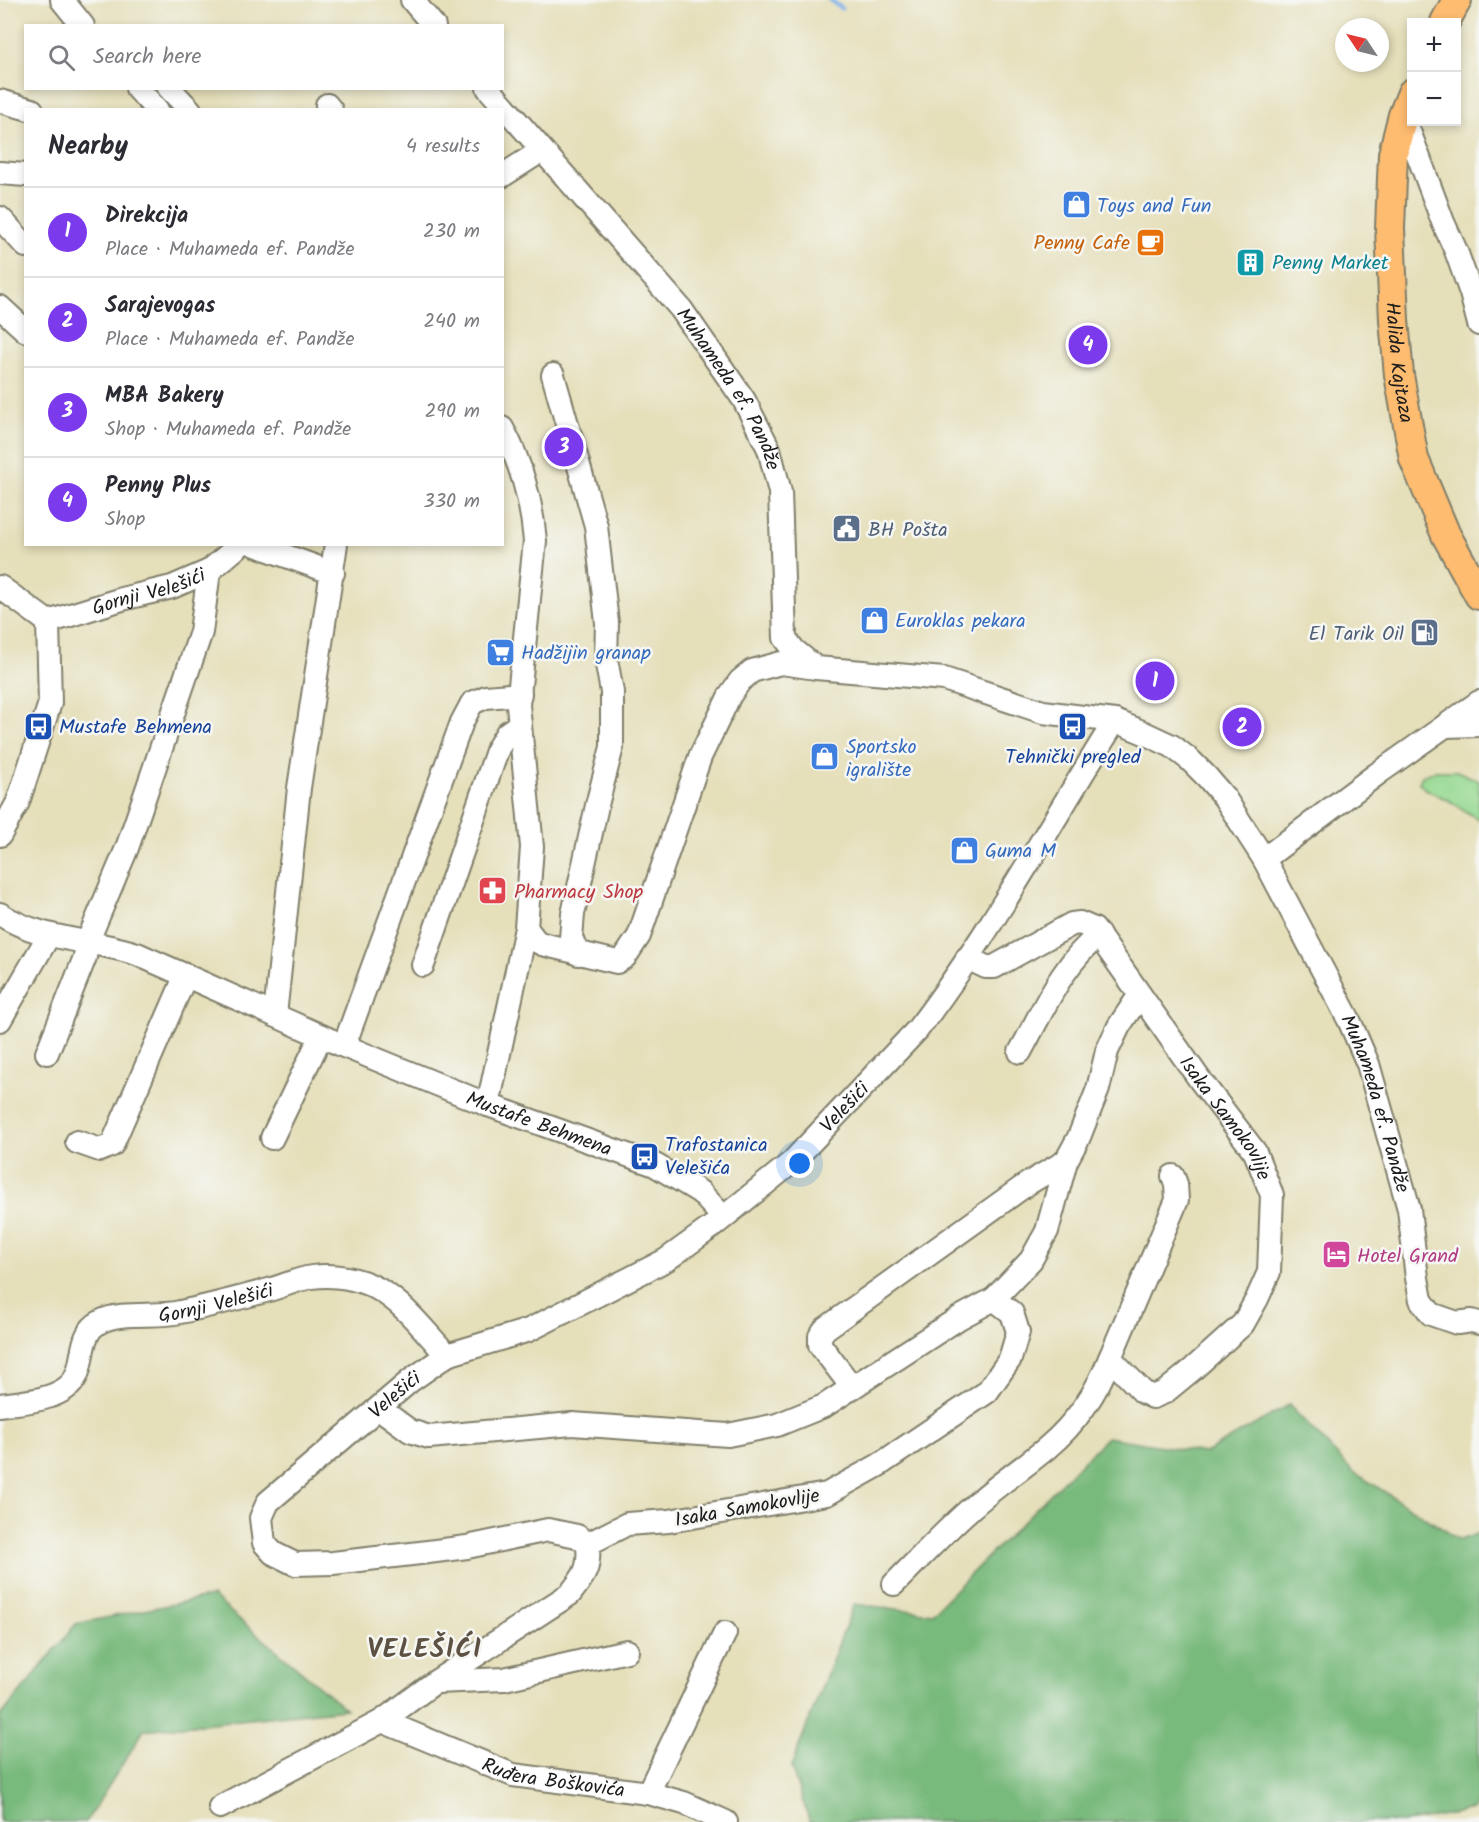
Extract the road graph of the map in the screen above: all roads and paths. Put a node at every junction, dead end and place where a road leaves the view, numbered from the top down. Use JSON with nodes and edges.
{"nodes":[{"id":1,"x":62,"y":0,"type":"edge"},
{"id":2,"x":412,"y":0,"type":"edge"},
{"id":3,"x":1457,"y":0,"type":"edge"},
{"id":4,"x":1447,"y":18,"type":"edge"},
{"id":5,"x":81,"y":24,"type":"edge"},
{"id":6,"x":432,"y":24,"type":"edge"},
{"id":7,"x":139,"y":90,"type":"edge"},
{"id":8,"x":171,"y":90,"type":"edge"},
{"id":9,"x":490,"y":90,"type":"edge"},
{"id":10,"x":0,"y":101,"type":"edge"},
{"id":11,"x":1407,"y":104,"type":"edge"},
{"id":12,"x":25,"y":108,"type":"edge"},
{"id":13,"x":155,"y":108,"type":"edge"},
{"id":14,"x":188,"y":108,"type":"edge"},
{"id":15,"x":1413,"y":126,"type":"edge"},
{"id":16,"x":541,"y":151,"type":"junction"},
{"id":17,"x":0,"y":173,"type":"edge"},
{"id":18,"x":24,"y":175,"type":"edge"},
{"id":19,"x":504,"y":175,"type":"edge"},
{"id":20,"x":0,"y":218,"type":"edge"},
{"id":21,"x":24,"y":244,"type":"edge"},
{"id":22,"x":0,"y":308,"type":"edge"},
{"id":23,"x":1479,"y":324,"type":"edge"},
{"id":24,"x":24,"y":330,"type":"edge"},
{"id":25,"x":553,"y":375,"type":"dead end"},
{"id":26,"x":504,"y":432,"type":"edge"},
{"id":27,"x":239,"y":546,"type":"edge"},
{"id":28,"x":259,"y":546,"type":"edge"},
{"id":29,"x":336,"y":546,"type":"edge"},
{"id":30,"x":351,"y":546,"type":"edge"},
{"id":31,"x":209,"y":571,"type":"junction"},
{"id":32,"x":333,"y":573,"type":"junction"},
{"id":33,"x":0,"y":587,"type":"edge"},
{"id":34,"x":1479,"y":596,"type":"edge"},
{"id":35,"x":48,"y":622,"type":"junction"},
{"id":36,"x":816,"y":668,"type":"junction"},
{"id":37,"x":520,"y":694,"type":"junction"},
{"id":38,"x":1479,"y":702,"type":"edge"},
{"id":39,"x":1115,"y":721,"type":"junction"},
{"id":40,"x":520,"y":724,"type":"junction"},
{"id":41,"x":1479,"y":725,"type":"edge"},
{"id":42,"x":1445,"y":726,"type":"junction"},
{"id":43,"x":0,"y":835,"type":"edge"},
{"id":44,"x":1264,"y":859,"type":"junction"},
{"id":45,"x":0,"y":914,"type":"edge"},
{"id":46,"x":526,"y":928,"type":"junction"},
{"id":47,"x":49,"y":935,"type":"junction"},
{"id":48,"x":1099,"y":935,"type":"junction"},
{"id":49,"x":87,"y":943,"type":"junction"},
{"id":50,"x":578,"y":954,"type":"junction"},
{"id":51,"x":967,"y":958,"type":"junction"},
{"id":52,"x":423,"y":965,"type":"dead end"},
{"id":53,"x":186,"y":975,"type":"junction"},
{"id":54,"x":1139,"y":996,"type":"junction"},
{"id":55,"x":275,"y":1015,"type":"junction"},
{"id":56,"x":0,"y":1020,"type":"edge"},
{"id":57,"x":321,"y":1036,"type":"junction"},
{"id":58,"x":344,"y":1046,"type":"junction"},
{"id":59,"x":1020,"y":1052,"type":"dead end"},
{"id":60,"x":47,"y":1053,"type":"dead end"},
{"id":61,"x":488,"y":1105,"type":"junction"},
{"id":62,"x":272,"y":1138,"type":"dead end"},
{"id":63,"x":77,"y":1142,"type":"dead end"},
{"id":64,"x":1066,"y":1161,"type":"junction"},
{"id":65,"x":1173,"y":1176,"type":"dead end"},
{"id":66,"x":723,"y":1217,"type":"junction"},
{"id":67,"x":994,"y":1299,"type":"junction"},
{"id":68,"x":1479,"y":1323,"type":"edge"},
{"id":69,"x":447,"y":1355,"type":"junction"},
{"id":70,"x":1110,"y":1358,"type":"junction"},
{"id":71,"x":852,"y":1387,"type":"junction"},
{"id":72,"x":0,"y":1405,"type":"edge"},
{"id":73,"x":380,"y":1408,"type":"junction"},
{"id":74,"x":588,"y":1544,"type":"junction"},
{"id":75,"x":894,"y":1584,"type":"dead end"},
{"id":76,"x":725,"y":1633,"type":"dead end"},
{"id":77,"x":627,"y":1651,"type":"dead end"},
{"id":78,"x":435,"y":1682,"type":"junction"},
{"id":79,"x":382,"y":1721,"type":"junction"},
{"id":80,"x":648,"y":1793,"type":"junction"},
{"id":81,"x":220,"y":1807,"type":"dead end"},
{"id":82,"x":726,"y":1822,"type":"edge"}],
"edges":[{"from":1,"to":5,"type":"street"},
{"from":2,"to":6,"type":"street"},
{"from":3,"to":4,"type":"main road"},
{"from":7,"to":13,"type":"street"},
{"from":8,"to":14,"type":"street"},
{"from":9,"to":16,"type":"street","name":"Muhameda ef. Pandže"},
{"from":10,"to":12,"type":"street"},
{"from":11,"to":34,"type":"main road","name":"Halida Kajtaza"},
{"from":15,"to":23,"type":"street","name":"Halida Kajtaza"},
{"from":16,"to":19,"type":"street"},
{"from":16,"to":36,"type":"street","name":"Muhameda ef. Pandže"},
{"from":17,"to":18,"type":"street"},
{"from":20,"to":21,"type":"street"},
{"from":22,"to":24,"type":"street"},
{"from":25,"to":50,"type":"street"},
{"from":26,"to":37,"type":"street"},
{"from":27,"to":31,"type":"street","name":"Gornji Velešići"},
{"from":28,"to":32,"type":"street"},
{"from":29,"to":32,"type":"street"},
{"from":30,"to":32,"type":"street"},
{"from":31,"to":35,"type":"street","name":"Gornji Velešići"},
{"from":31,"to":49,"type":"street"},
{"from":32,"to":55,"type":"street"},
{"from":33,"to":35,"type":"street"},
{"from":35,"to":43,"type":"street"},
{"from":36,"to":39,"type":"street","name":"Muhameda ef. Pandže"},
{"from":36,"to":50,"type":"street","name":"Muhameda ef. Pandže"},
{"from":37,"to":40,"type":"street"},
{"from":37,"to":58,"type":"street"},
{"from":38,"to":42,"type":"street"},
{"from":39,"to":44,"type":"street","name":"Muhameda ef. Pandže"},
{"from":39,"to":51,"type":"street","name":"Velešići"},
{"from":40,"to":46,"type":"street"},
{"from":40,"to":52,"type":"street"},
{"from":41,"to":42,"type":"street"},
{"from":42,"to":44,"type":"street"},
{"from":44,"to":68,"type":"street","name":"Muhameda ef. Pandže"},
{"from":45,"to":47,"type":"street","name":"Mustafe Behmena"},
{"from":46,"to":50,"type":"street","name":"Muhameda ef. Pandže"},
{"from":46,"to":61,"type":"street"},
{"from":47,"to":49,"type":"street","name":"Mustafe Behmena"},
{"from":47,"to":56,"type":"street"},
{"from":48,"to":51,"type":"street"},
{"from":48,"to":54,"type":"street","name":"Isaka Samokovlije"},
{"from":48,"to":59,"type":"street"},
{"from":49,"to":53,"type":"street","name":"Mustafe Behmena"},
{"from":49,"to":60,"type":"street"},
{"from":51,"to":66,"type":"street","name":"Velešići"},
{"from":53,"to":55,"type":"street","name":"Mustafe Behmena"},
{"from":53,"to":63,"type":"street"},
{"from":54,"to":64,"type":"street"},
{"from":54,"to":70,"type":"street","name":"Isaka Samokovlije"},
{"from":55,"to":57,"type":"street","name":"Mustafe Behmena"},
{"from":57,"to":58,"type":"street","name":"Mustafe Behmena"},
{"from":57,"to":62,"type":"street"},
{"from":58,"to":61,"type":"street","name":"Mustafe Behmena"},
{"from":61,"to":66,"type":"street","name":"Mustafe Behmena"},
{"from":64,"to":67,"type":"street"},
{"from":64,"to":71,"type":"street"},
{"from":65,"to":70,"type":"street"},
{"from":66,"to":69,"type":"street","name":"Velešići"},
{"from":67,"to":71,"type":"street"},
{"from":67,"to":74,"type":"street","name":"Isaka Samokovlije"},
{"from":69,"to":72,"type":"street","name":"Gornji Velešići"},
{"from":69,"to":73,"type":"street","name":"Velešići"},
{"from":70,"to":75,"type":"street"},
{"from":71,"to":73,"type":"street"},
{"from":73,"to":74,"type":"street","name":"Velešići"},
{"from":74,"to":78,"type":"street"},
{"from":76,"to":80,"type":"street"},
{"from":77,"to":78,"type":"street"},
{"from":78,"to":79,"type":"street"},
{"from":79,"to":80,"type":"street","name":"Ruđera Boškovića"},
{"from":79,"to":81,"type":"street"},
{"from":80,"to":82,"type":"street","name":"Ruđera Boškovića"}]}
